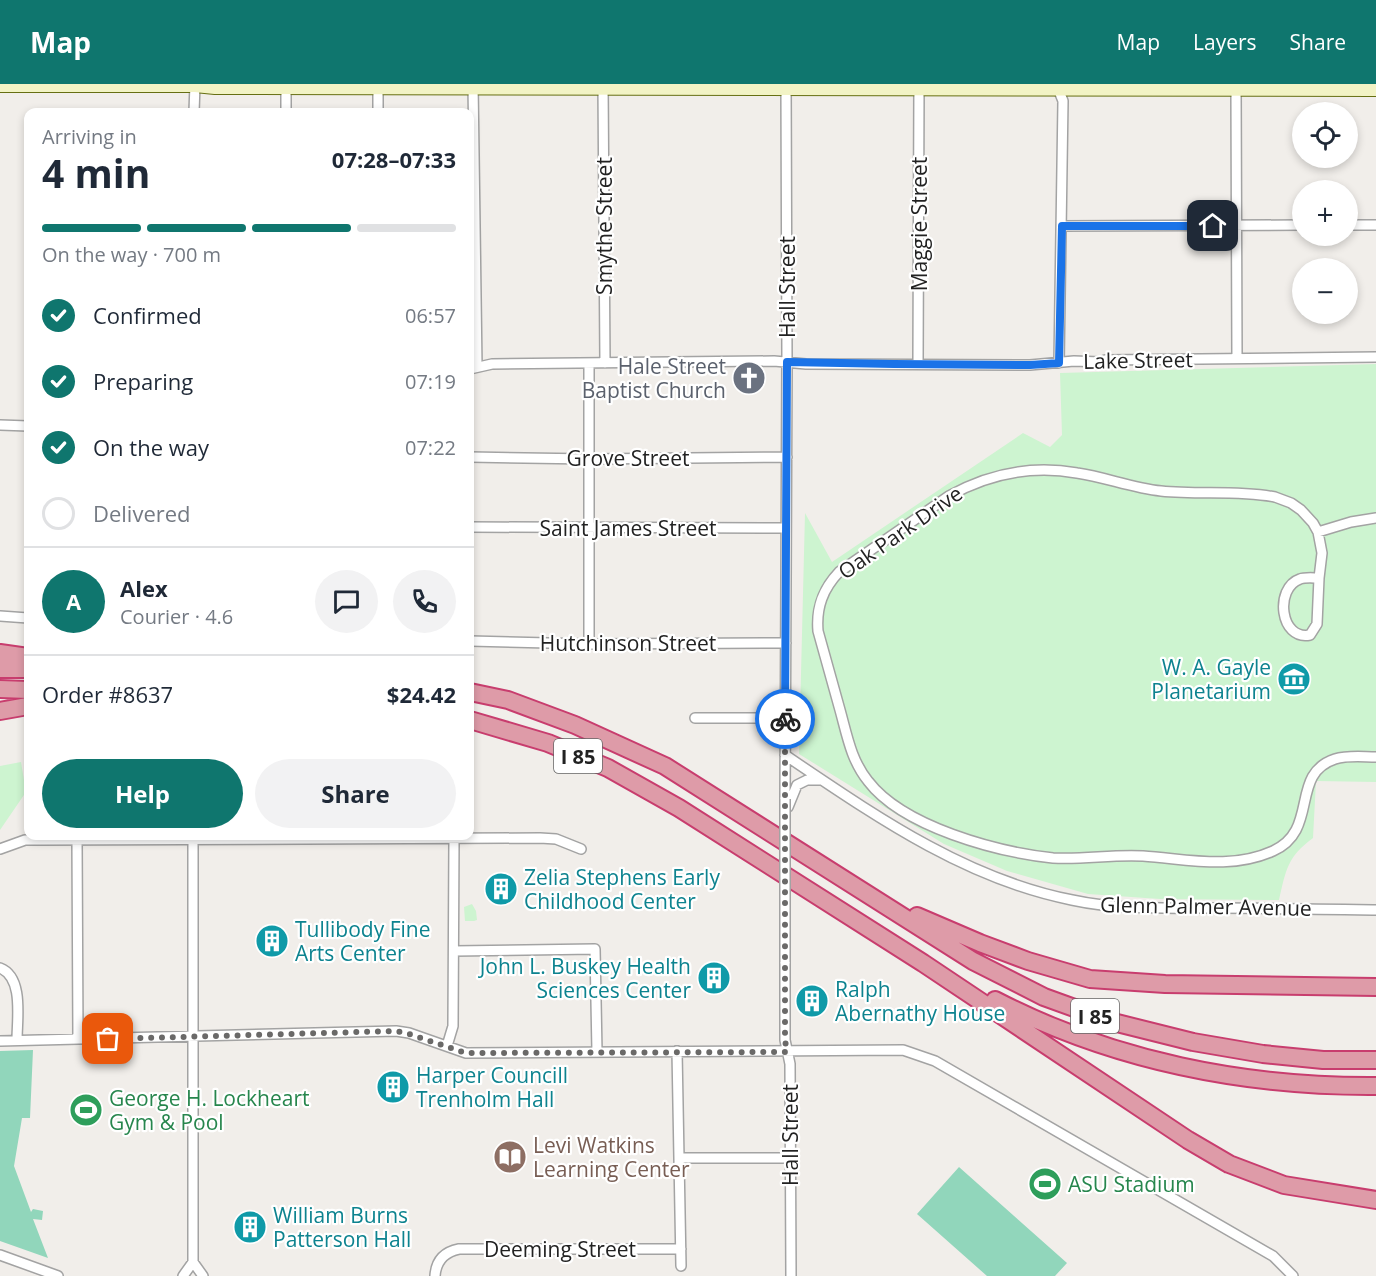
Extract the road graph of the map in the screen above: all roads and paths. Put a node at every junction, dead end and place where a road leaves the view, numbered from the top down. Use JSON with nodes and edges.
{"nodes":[{"id":1,"x":195,"y":85,"type":"edge"},
{"id":2,"x":0,"y":86,"type":"edge"},
{"id":3,"x":473,"y":86,"type":"edge"},
{"id":4,"x":603,"y":86,"type":"edge"},
{"id":5,"x":786,"y":86,"type":"edge"},
{"id":6,"x":1057,"y":86,"type":"edge"},
{"id":7,"x":1132,"y":86,"type":"edge"},
{"id":8,"x":1253,"y":86,"type":"edge"},
{"id":9,"x":919,"y":87,"type":"edge"},
{"id":10,"x":286,"y":88,"type":"junction"},
{"id":11,"x":378,"y":88,"type":"junction"},
{"id":12,"x":1236,"y":89,"type":"junction"},
{"id":13,"x":1376,"y":89,"type":"edge"},
{"id":14,"x":194,"y":108,"type":"edge"},
{"id":15,"x":286,"y":108,"type":"edge"},
{"id":16,"x":378,"y":108,"type":"edge"},
{"id":17,"x":473,"y":108,"type":"edge"},
{"id":18,"x":1292,"y":225,"type":"edge"},
{"id":19,"x":1358,"y":225,"type":"edge"},
{"id":20,"x":1376,"y":225,"type":"edge"},
{"id":21,"x":1062,"y":226,"type":"junction"},
{"id":22,"x":1236,"y":226,"type":"junction"},
{"id":23,"x":1376,"y":357,"type":"edge"},
{"id":24,"x":1237,"y":358,"type":"junction"},
{"id":25,"x":787,"y":362,"type":"junction"},
{"id":26,"x":589,"y":363,"type":"junction"},
{"id":27,"x":605,"y":363,"type":"junction"},
{"id":28,"x":1059,"y":363,"type":"junction"},
{"id":29,"x":918,"y":364,"type":"junction"},
{"id":30,"x":474,"y":368,"type":"edge"},
{"id":31,"x":0,"y":425,"type":"edge"},
{"id":32,"x":24,"y":426,"type":"edge"},
{"id":33,"x":474,"y":457,"type":"edge"},
{"id":34,"x":787,"y":457,"type":"junction"},
{"id":35,"x":590,"y":459,"type":"junction"},
{"id":36,"x":1376,"y":518,"type":"edge"},
{"id":37,"x":474,"y":527,"type":"edge"},
{"id":38,"x":590,"y":528,"type":"junction"},
{"id":39,"x":786,"y":528,"type":"junction"},
{"id":40,"x":1318,"y":532,"type":"junction"},
{"id":41,"x":1319,"y":578,"type":"junction"},
{"id":42,"x":0,"y":616,"type":"edge"},
{"id":43,"x":24,"y":618,"type":"edge"},
{"id":44,"x":474,"y":642,"type":"edge"},
{"id":45,"x":786,"y":643,"type":"junction"},
{"id":46,"x":590,"y":644,"type":"junction"},
{"id":47,"x":0,"y":653,"type":"edge"},
{"id":48,"x":24,"y":656,"type":"edge"},
{"id":49,"x":0,"y":669,"type":"edge"},
{"id":50,"x":24,"y":669,"type":"edge"},
{"id":51,"x":0,"y":689,"type":"edge"},
{"id":52,"x":24,"y":690,"type":"edge"},
{"id":53,"x":474,"y":693,"type":"edge"},
{"id":54,"x":24,"y":707,"type":"edge"},
{"id":55,"x":0,"y":711,"type":"edge"},
{"id":56,"x":695,"y":718,"type":"dead end"},
{"id":57,"x":785,"y":718,"type":"junction"},
{"id":58,"x":474,"y":721,"type":"edge"},
{"id":59,"x":785,"y":755,"type":"junction"},
{"id":60,"x":1376,"y":757,"type":"edge"},
{"id":61,"x":822,"y":780,"type":"junction"},
{"id":62,"x":785,"y":815,"type":"junction"},
{"id":63,"x":474,"y":839,"type":"edge"},
{"id":64,"x":77,"y":840,"type":"joint"},
{"id":65,"x":193,"y":840,"type":"edge"},
{"id":66,"x":454,"y":840,"type":"edge"},
{"id":67,"x":0,"y":849,"type":"edge"},
{"id":68,"x":581,"y":849,"type":"dead end"},
{"id":69,"x":846,"y":879,"type":"junction"},
{"id":70,"x":1376,"y":910,"type":"edge"},
{"id":71,"x":454,"y":951,"type":"junction"},
{"id":72,"x":923,"y":963,"type":"junction"},
{"id":73,"x":0,"y":968,"type":"edge"},
{"id":74,"x":1376,"y":973,"type":"edge"},
{"id":75,"x":1334,"y":987,"type":"junction"},
{"id":76,"x":1376,"y":987,"type":"edge"},
{"id":77,"x":194,"y":1037,"type":"junction"},
{"id":78,"x":78,"y":1039,"type":"junction"},
{"id":79,"x":17,"y":1040,"type":"junction"},
{"id":80,"x":0,"y":1041,"type":"edge"},
{"id":81,"x":447,"y":1046,"type":"junction"},
{"id":82,"x":677,"y":1051,"type":"junction"},
{"id":83,"x":597,"y":1052,"type":"junction"},
{"id":84,"x":787,"y":1052,"type":"junction"},
{"id":85,"x":1376,"y":1060,"type":"edge"},
{"id":86,"x":1376,"y":1086,"type":"edge"},
{"id":87,"x":680,"y":1158,"type":"junction"},
{"id":88,"x":791,"y":1158,"type":"junction"},
{"id":89,"x":1341,"y":1194,"type":"junction"},
{"id":90,"x":1376,"y":1200,"type":"edge"},
{"id":91,"x":1376,"y":1207,"type":"edge"},
{"id":92,"x":681,"y":1249,"type":"junction"},
{"id":93,"x":0,"y":1255,"type":"edge"},
{"id":94,"x":192,"y":1262,"type":"junction"},
{"id":95,"x":681,"y":1266,"type":"dead end"},
{"id":96,"x":58,"y":1276,"type":"edge"},
{"id":97,"x":183,"y":1276,"type":"edge"},
{"id":98,"x":203,"y":1276,"type":"edge"},
{"id":99,"x":435,"y":1276,"type":"edge"},
{"id":100,"x":791,"y":1276,"type":"edge"},
{"id":101,"x":1293,"y":1276,"type":"edge"}],
"edges":[{"from":1,"to":2,"type":"main road"},
{"from":1,"to":10,"type":"main road"},
{"from":1,"to":14,"type":"street"},
{"from":3,"to":4,"type":"main road"},
{"from":3,"to":11,"type":"main road"},
{"from":3,"to":17,"type":"street"},
{"from":4,"to":5,"type":"main road"},
{"from":4,"to":27,"type":"street","name":"Smythe Street"},
{"from":5,"to":9,"type":"main road"},
{"from":5,"to":25,"type":"street","name":"Hall Street"},
{"from":6,"to":7,"type":"main road"},
{"from":6,"to":9,"type":"main road"},
{"from":6,"to":21,"type":"street"},
{"from":7,"to":12,"type":"main road"},
{"from":8,"to":12,"type":"main road"},
{"from":8,"to":13,"type":"main road"},
{"from":9,"to":29,"type":"street","name":"Maggie Street"},
{"from":10,"to":11,"type":"main road"},
{"from":10,"to":15,"type":"street"},
{"from":11,"to":16,"type":"street"},
{"from":12,"to":22,"type":"street"},
{"from":18,"to":22,"type":"street"},
{"from":19,"to":20,"type":"street"},
{"from":21,"to":22,"type":"street"},
{"from":21,"to":28,"type":"street"},
{"from":22,"to":24,"type":"street"},
{"from":23,"to":24,"type":"street","name":"Lake Street"},
{"from":24,"to":28,"type":"street","name":"Lake Street"},
{"from":25,"to":27,"type":"street","name":"Lake Street"},
{"from":25,"to":29,"type":"street","name":"Lake Street"},
{"from":25,"to":34,"type":"street","name":"Hall Street"},
{"from":26,"to":27,"type":"street","name":"Lake Street"},
{"from":26,"to":30,"type":"street","name":"Lake Street"},
{"from":26,"to":35,"type":"street"},
{"from":28,"to":29,"type":"street","name":"Lake Street"},
{"from":31,"to":32,"type":"street"},
{"from":33,"to":35,"type":"street","name":"Grove Street"},
{"from":34,"to":35,"type":"street","name":"Grove Street"},
{"from":34,"to":39,"type":"street","name":"Hall Street"},
{"from":35,"to":38,"type":"street"},
{"from":36,"to":40,"type":"street"},
{"from":37,"to":38,"type":"street","name":"Saint James Street"},
{"from":38,"to":39,"type":"street","name":"Saint James Street"},
{"from":38,"to":46,"type":"street"},
{"from":39,"to":45,"type":"street","name":"Hall Street"},
{"from":40,"to":41,"type":"street"},
{"from":40,"to":60,"type":"street","name":"Oak Park Drive"},
{"from":41,"to":41,"type":"street"},
{"from":42,"to":43,"type":"street"},
{"from":44,"to":46,"type":"street","name":"Hutchinson Street"},
{"from":45,"to":46,"type":"street","name":"Hutchinson Street"},
{"from":45,"to":57,"type":"street","name":"Hall Street"},
{"from":47,"to":48,"type":"highway"},
{"from":49,"to":50,"type":"highway"},
{"from":51,"to":52,"type":"highway"},
{"from":53,"to":69,"type":"highway","number":"I 85"},
{"from":54,"to":55,"type":"highway"},
{"from":56,"to":57,"type":"street"},
{"from":57,"to":59,"type":"street","name":"Hall Street"},
{"from":58,"to":72,"type":"highway","number":"I 85"},
{"from":59,"to":61,"type":"street","name":"Glenn Palmer Avenue"},
{"from":59,"to":62,"type":"street","name":"Hall Street","bridge":true},
{"from":61,"to":62,"type":"street","name":"Hall Street"},
{"from":61,"to":70,"type":"street","name":"Glenn Palmer Avenue"},
{"from":62,"to":84,"type":"street","name":"Hall Street","bridge":true},
{"from":63,"to":68,"type":"street"},
{"from":64,"to":67,"type":"street"},
{"from":64,"to":78,"type":"street"},
{"from":65,"to":77,"type":"street"},
{"from":66,"to":71,"type":"street"},
{"from":69,"to":75,"type":"highway"},
{"from":69,"to":85,"type":"highway","number":"I 85"},
{"from":71,"to":81,"type":"street"},
{"from":71,"to":83,"type":"street"},
{"from":72,"to":86,"type":"highway","number":"I 85"},
{"from":72,"to":89,"type":"highway"},
{"from":73,"to":79,"type":"street"},
{"from":74,"to":75,"type":"highway"},
{"from":75,"to":76,"type":"highway"},
{"from":77,"to":78,"type":"street"},
{"from":77,"to":81,"type":"street"},
{"from":77,"to":94,"type":"street"},
{"from":78,"to":79,"type":"street"},
{"from":79,"to":80,"type":"street"},
{"from":81,"to":83,"type":"street"},
{"from":82,"to":83,"type":"street"},
{"from":82,"to":84,"type":"street"},
{"from":82,"to":87,"type":"street"},
{"from":84,"to":88,"type":"street","name":"Hall Street"},
{"from":84,"to":101,"type":"street"},
{"from":87,"to":88,"type":"street"},
{"from":87,"to":92,"type":"street"},
{"from":88,"to":100,"type":"street","name":"Hall Street"},
{"from":89,"to":90,"type":"highway"},
{"from":89,"to":91,"type":"highway"},
{"from":92,"to":95,"type":"street"},
{"from":92,"to":99,"type":"street","name":"Deeming Street"},
{"from":93,"to":96,"type":"street"},
{"from":94,"to":97,"type":"street"},
{"from":94,"to":98,"type":"street"}]}
